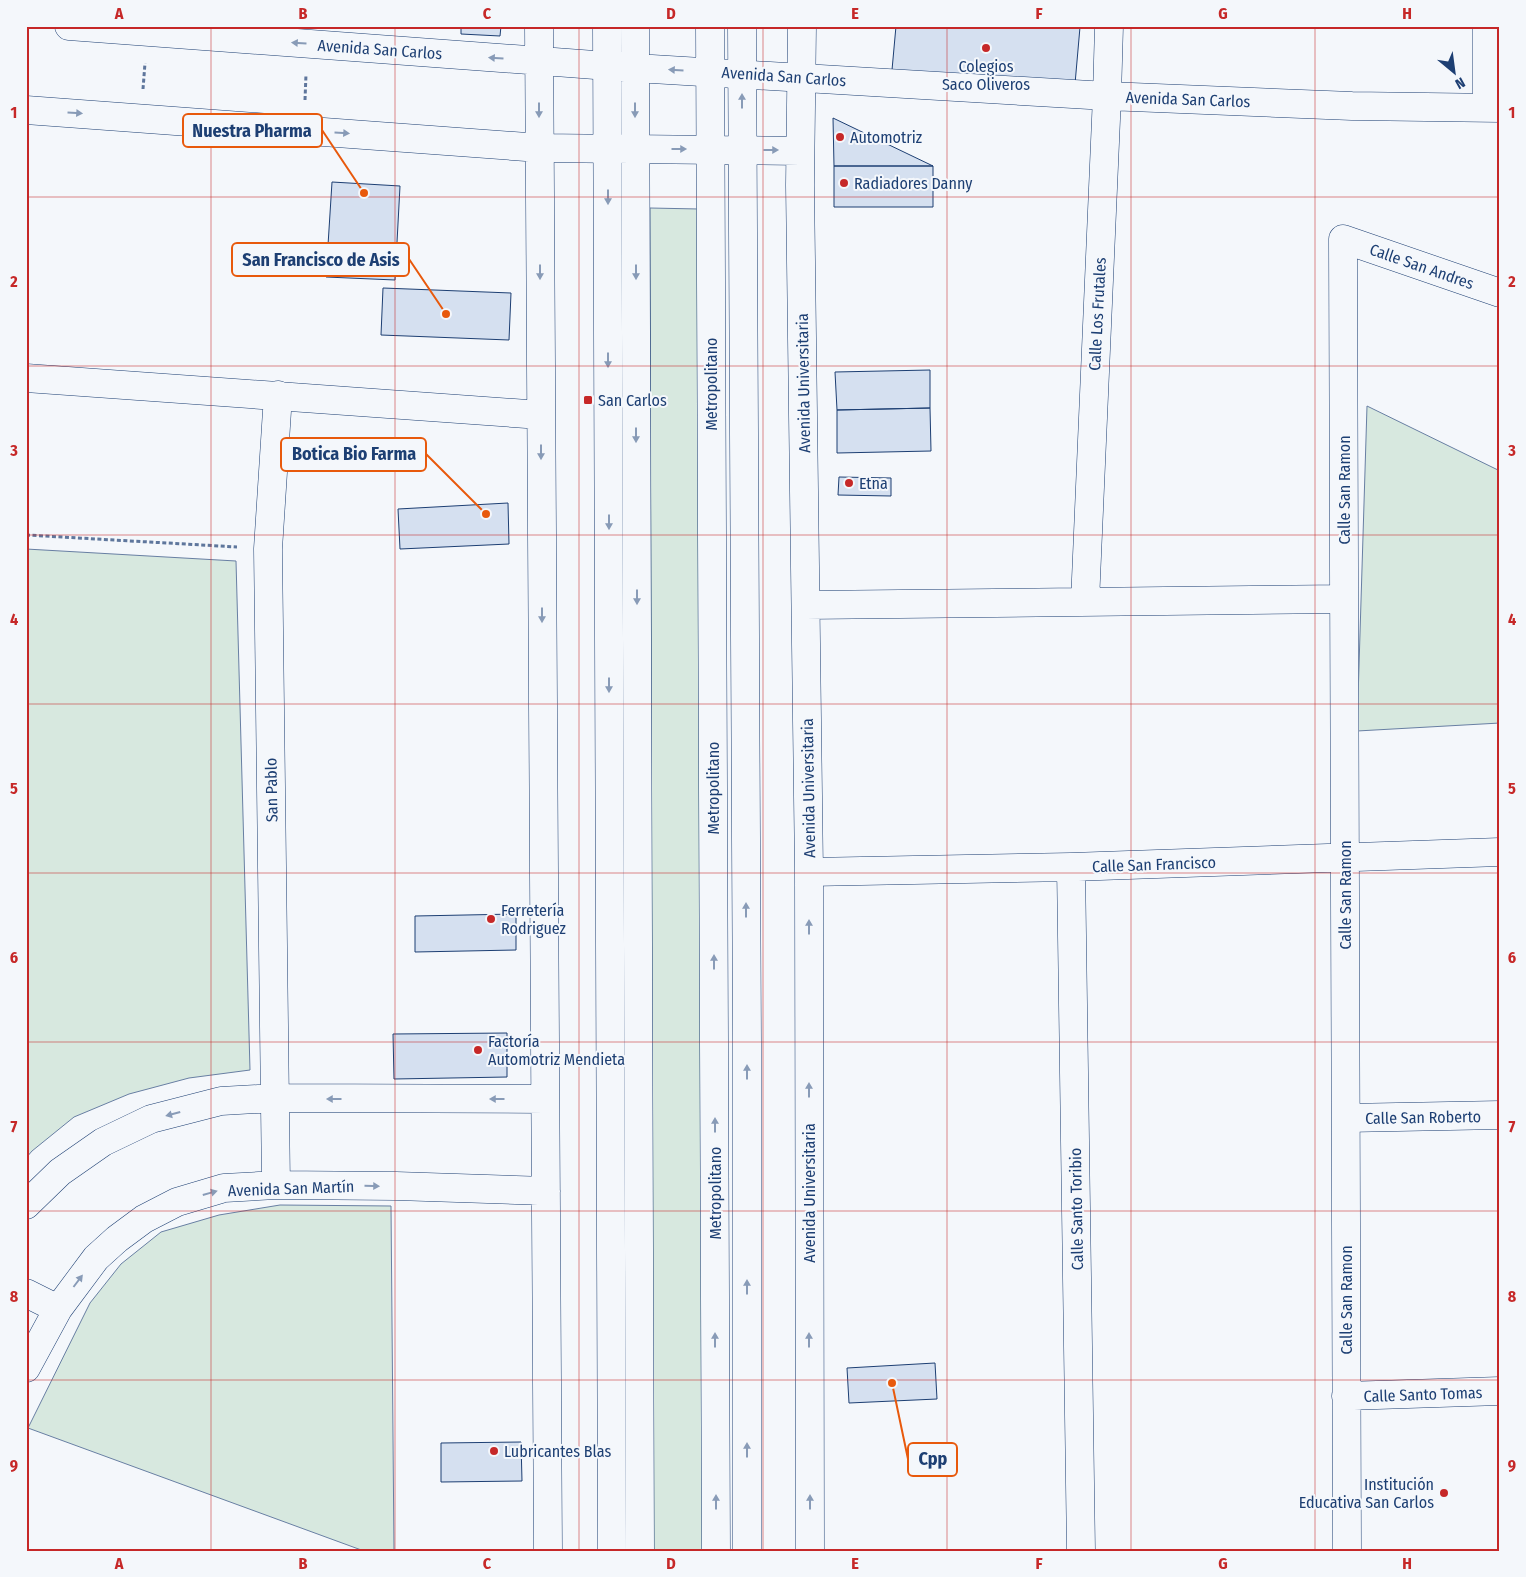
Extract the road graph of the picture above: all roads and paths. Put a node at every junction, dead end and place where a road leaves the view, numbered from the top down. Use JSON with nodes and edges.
{"nodes":[{"id":1,"x":69,"y":26,"type":"edge"},
{"id":2,"x":539,"y":26,"type":"edge"},
{"id":3,"x":607,"y":26,"type":"edge"},
{"id":4,"x":635,"y":26,"type":"edge"},
{"id":5,"x":710,"y":26,"type":"edge"},
{"id":6,"x":742,"y":26,"type":"edge"},
{"id":7,"x":802,"y":26,"type":"edge"},
{"id":8,"x":1109,"y":26,"type":"edge"},
{"id":9,"x":1487,"y":26,"type":"edge"},
{"id":10,"x":147,"y":32,"type":"junction"},
{"id":11,"x":308,"y":44,"type":"junction"},
{"id":12,"x":539,"y":61,"type":"junction"},
{"id":13,"x":607,"y":66,"type":"junction"},
{"id":14,"x":635,"y":68,"type":"junction"},
{"id":15,"x":710,"y":72,"type":"junction"},
{"id":16,"x":742,"y":75,"type":"junction"},
{"id":17,"x":802,"y":78,"type":"junction"},
{"id":18,"x":1107,"y":96,"type":"junction"},
{"id":19,"x":1493,"y":108,"type":"edge"},
{"id":20,"x":26,"y":110,"type":"edge"},
{"id":21,"x":141,"y":118,"type":"junction"},
{"id":22,"x":303,"y":130,"type":"junction"},
{"id":23,"x":540,"y":148,"type":"junction"},
{"id":24,"x":607,"y":149,"type":"junction"},
{"id":25,"x":635,"y":149,"type":"junction"},
{"id":26,"x":711,"y":149,"type":"junction"},
{"id":27,"x":742,"y":150,"type":"junction"},
{"id":28,"x":800,"y":151,"type":"junction"},
{"id":29,"x":1343,"y":238,"type":"joint"},
{"id":30,"x":1500,"y":293,"type":"edge"},
{"id":31,"x":26,"y":378,"type":"edge"},
{"id":32,"x":278,"y":395,"type":"junction"},
{"id":33,"x":541,"y":416,"type":"junction"},
{"id":34,"x":26,"y":536,"type":"edge"},
{"id":35,"x":268,"y":549,"type":"junction"},
{"id":36,"x":1344,"y":599,"type":"junction"},
{"id":37,"x":1085,"y":602,"type":"junction"},
{"id":38,"x":806,"y":605,"type":"junction"},
{"id":39,"x":1500,"y":852,"type":"edge"},
{"id":40,"x":1344,"y":858,"type":"junction"},
{"id":41,"x":1071,"y":867,"type":"junction"},
{"id":42,"x":809,"y":872,"type":"junction"},
{"id":43,"x":275,"y":1098,"type":"junction"},
{"id":44,"x":545,"y":1099,"type":"junction"},
{"id":45,"x":1500,"y":1115,"type":"edge"},
{"id":46,"x":1346,"y":1118,"type":"junction"},
{"id":47,"x":276,"y":1185,"type":"junction"},
{"id":48,"x":546,"y":1191,"type":"junction"},
{"id":49,"x":26,"y":1206,"type":"edge"},
{"id":50,"x":26,"y":1293,"type":"edge"},
{"id":51,"x":58,"y":1309,"type":"junction"},
{"id":52,"x":26,"y":1368,"type":"edge"},
{"id":53,"x":1500,"y":1391,"type":"edge"},
{"id":54,"x":1346,"y":1396,"type":"junction"},
{"id":55,"x":548,"y":1551,"type":"edge"},
{"id":56,"x":612,"y":1551,"type":"edge"},
{"id":57,"x":640,"y":1551,"type":"edge"},
{"id":58,"x":716,"y":1551,"type":"edge"},
{"id":59,"x":747,"y":1551,"type":"edge"},
{"id":60,"x":810,"y":1551,"type":"edge"},
{"id":61,"x":1081,"y":1551,"type":"edge"},
{"id":62,"x":1347,"y":1551,"type":"edge"}],
"edges":[{"from":1,"to":10,"type":"street","name":"Avenida San Carlos"},
{"from":2,"to":12,"type":"street"},
{"from":3,"to":13,"type":"street"},
{"from":4,"to":14,"type":"street"},
{"from":5,"to":15,"type":"street","name":"Metropolitano"},
{"from":6,"to":16,"type":"street"},
{"from":7,"to":17,"type":"street","name":"Avenida Universitaria"},
{"from":8,"to":18,"type":"street","name":"Calle Los Frutales"},
{"from":9,"to":19,"type":"street"},
{"from":11,"to":10,"type":"street","name":"Avenida San Carlos","one_way":true},
{"from":10,"to":21,"type":"path"},
{"from":12,"to":11,"type":"street","name":"Avenida San Carlos","one_way":true},
{"from":11,"to":22,"type":"path"},
{"from":12,"to":13,"type":"street","name":"Avenida San Carlos"},
{"from":12,"to":23,"type":"street","one_way":true},
{"from":13,"to":14,"type":"street","name":"Avenida San Carlos"},
{"from":13,"to":24,"type":"street"},
{"from":15,"to":14,"type":"street","name":"Avenida San Carlos","one_way":true},
{"from":14,"to":25,"type":"street","one_way":true},
{"from":15,"to":16,"type":"street","name":"Avenida San Carlos"},
{"from":15,"to":26,"type":"street","name":"Metropolitano"},
{"from":16,"to":17,"type":"street","name":"Avenida San Carlos"},
{"from":27,"to":16,"type":"street","one_way":true},
{"from":17,"to":18,"type":"street","name":"Avenida San Carlos"},
{"from":17,"to":28,"type":"street","name":"Avenida Universitaria"},
{"from":18,"to":19,"type":"street","name":"Avenida San Carlos"},
{"from":18,"to":37,"type":"street","name":"Calle Los Frutales"},
{"from":20,"to":21,"type":"street","one_way":true},
{"from":21,"to":22,"type":"street"},
{"from":22,"to":23,"type":"street","one_way":true},
{"from":23,"to":24,"type":"street"},
{"from":23,"to":33,"type":"street","one_way":true},
{"from":24,"to":25,"type":"street"},
{"from":24,"to":56,"type":"street","one_way":true},
{"from":25,"to":26,"type":"street","one_way":true},
{"from":25,"to":57,"type":"street","one_way":true},
{"from":26,"to":27,"type":"street"},
{"from":58,"to":26,"type":"street","name":"Metropolitano","one_way":true},
{"from":27,"to":28,"type":"street","one_way":true},
{"from":59,"to":27,"type":"street","one_way":true},
{"from":28,"to":38,"type":"street","name":"Avenida Universitaria"},
{"from":29,"to":30,"type":"street","name":"Calle San Andres"},
{"from":29,"to":36,"type":"street","name":"Calle San Ramon"},
{"from":31,"to":32,"type":"street"},
{"from":32,"to":33,"type":"street"},
{"from":32,"to":35,"type":"street","name":"San Pablo"},
{"from":33,"to":44,"type":"street","one_way":true},
{"from":34,"to":35,"type":"path"},
{"from":35,"to":43,"type":"street","name":"San Pablo"},
{"from":36,"to":37,"type":"street"},
{"from":36,"to":40,"type":"street","name":"Calle San Ramon"},
{"from":37,"to":38,"type":"street"},
{"from":38,"to":42,"type":"street","name":"Avenida Universitaria"},
{"from":39,"to":40,"type":"street","name":"Calle San Francisco"},
{"from":40,"to":41,"type":"street","name":"Calle San Francisco"},
{"from":40,"to":46,"type":"street","name":"Calle San Ramon"},
{"from":41,"to":42,"type":"street","name":"Calle San Francisco"},
{"from":41,"to":61,"type":"street","name":"Calle Santo Toribio"},
{"from":60,"to":42,"type":"street","name":"Avenida Universitaria","one_way":true},
{"from":44,"to":43,"type":"street","one_way":true},
{"from":43,"to":47,"type":"street","name":"San Pablo"},
{"from":43,"to":49,"type":"street","one_way":true},
{"from":44,"to":48,"type":"street"},
{"from":45,"to":46,"type":"street","name":"Calle San Roberto"},
{"from":46,"to":54,"type":"street","name":"Calle San Ramon"},
{"from":47,"to":48,"type":"street","name":"Avenida San Martín","one_way":true},
{"from":51,"to":47,"type":"street","name":"Avenida San Martín","one_way":true},
{"from":48,"to":55,"type":"street"},
{"from":50,"to":51,"type":"street"},
{"from":51,"to":52,"type":"street","name":"Avenida San Martín"},
{"from":53,"to":54,"type":"street","name":"Calle Santo Tomas"},
{"from":54,"to":62,"type":"street","name":"Calle San Ramon"}]}
